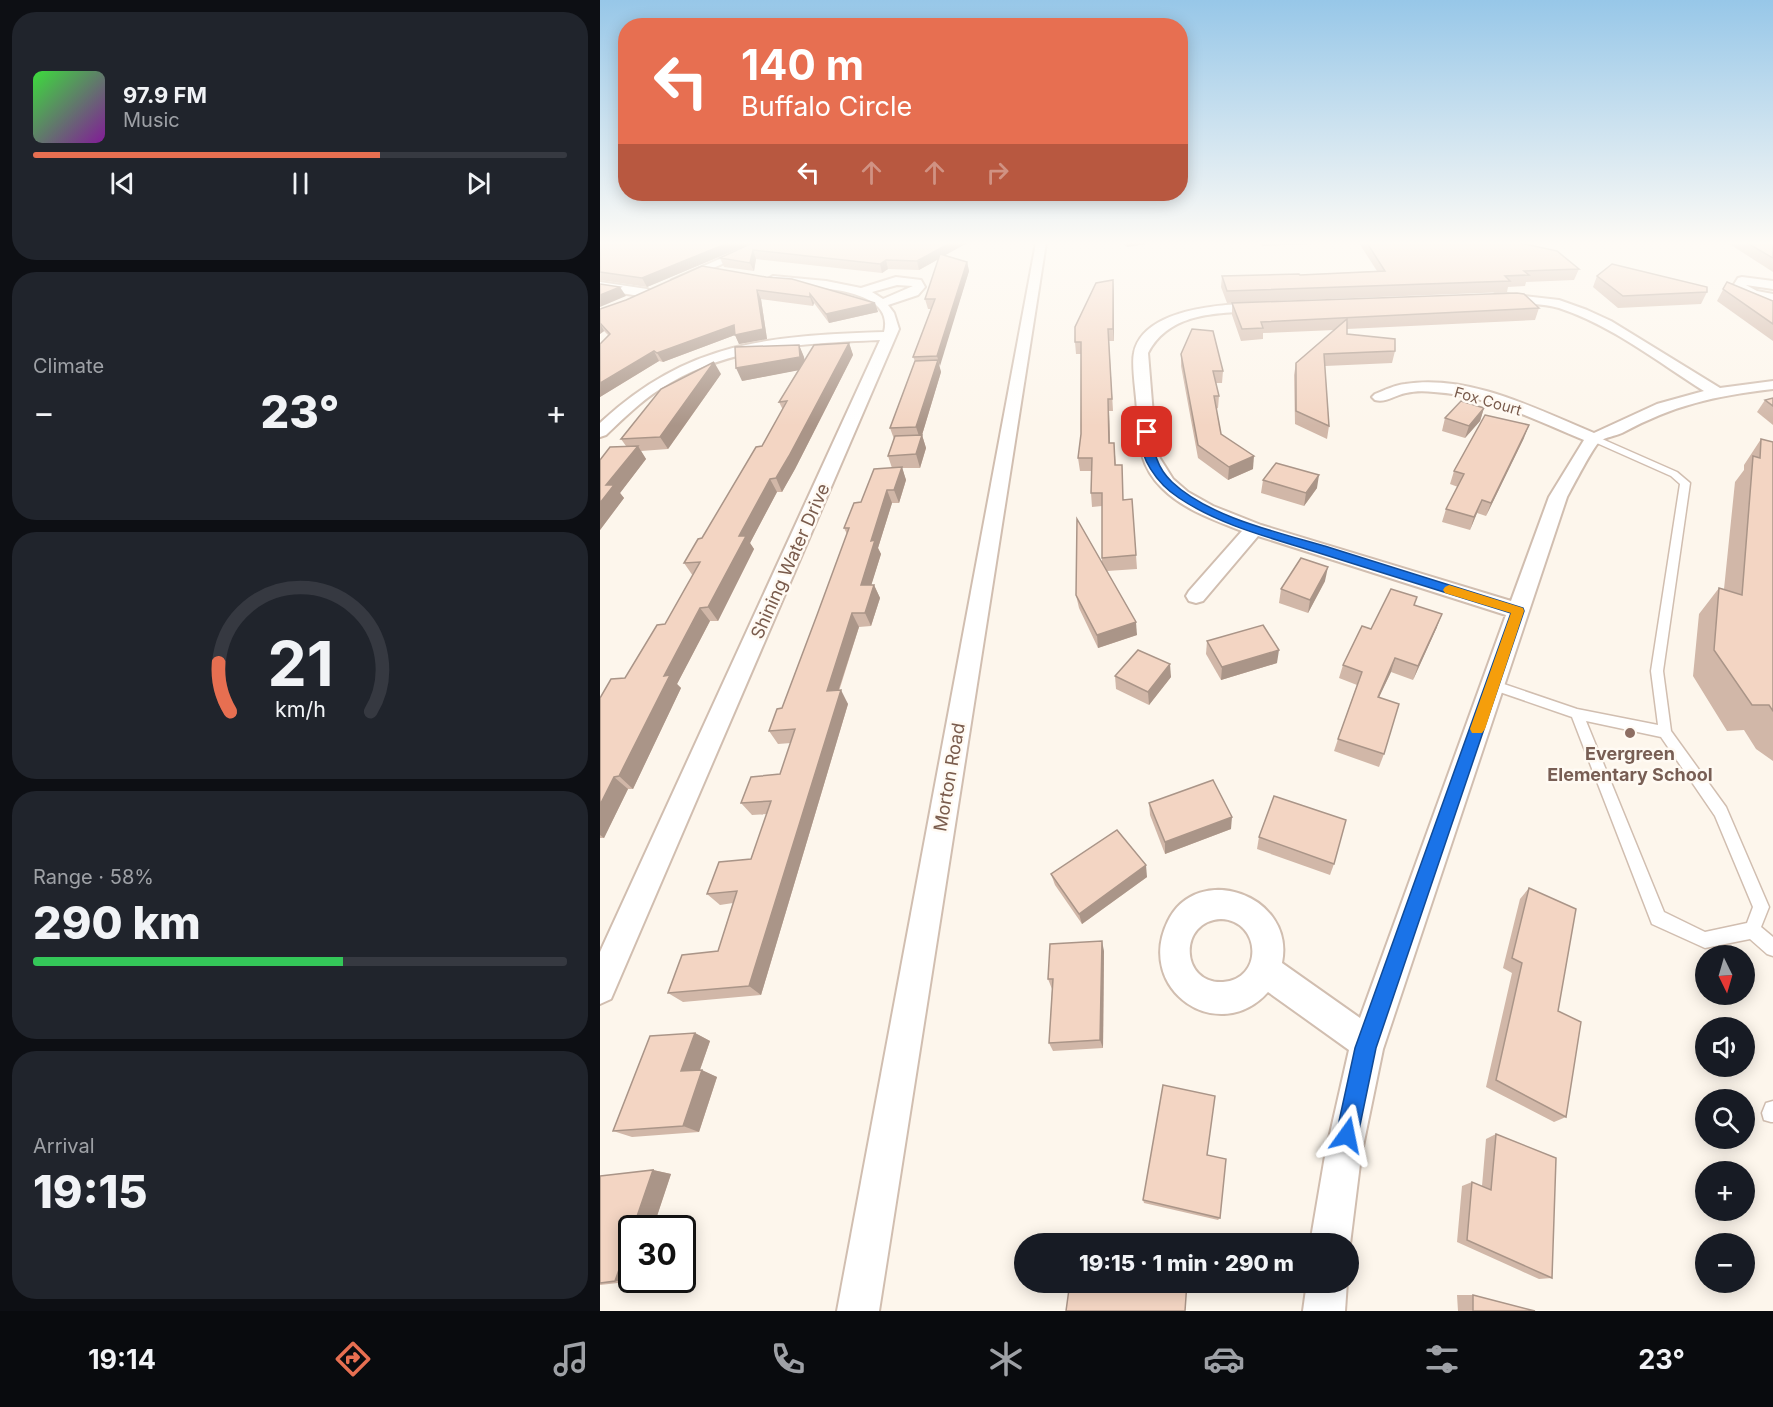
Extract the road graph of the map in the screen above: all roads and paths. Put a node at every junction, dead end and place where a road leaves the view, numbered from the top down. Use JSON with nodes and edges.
{"nodes":[{"id":1,"x":883,"y":304,"type":"edge"},
{"id":2,"x":1031,"y":304,"type":"edge"},
{"id":3,"x":1552,"y":304,"type":"edge"},
{"id":4,"x":1280,"y":306,"type":"edge"},
{"id":5,"x":889,"y":336,"type":"junction"},
{"id":6,"x":1773,"y":385,"type":"edge"},
{"id":7,"x":1717,"y":392,"type":"junction"},
{"id":8,"x":1380,"y":397,"type":"dead end"},
{"id":9,"x":600,"y":432,"type":"edge"},
{"id":10,"x":1593,"y":438,"type":"junction"},
{"id":11,"x":1254,"y":529,"type":"junction"},
{"id":12,"x":1196,"y":596,"type":"dead end"},
{"id":13,"x":1518,"y":611,"type":"junction"},
{"id":14,"x":1492,"y":684,"type":"junction"},
{"id":15,"x":1577,"y":714,"type":"junction"},
{"id":16,"x":1665,"y":732,"type":"junction"},
{"id":17,"x":1752,"y":930,"type":"junction"},
{"id":18,"x":1773,"y":948,"type":"edge"},
{"id":19,"x":1264,"y":970,"type":"dead end"},
{"id":20,"x":600,"y":988,"type":"edge"},
{"id":21,"x":1368,"y":1042,"type":"junction"},
{"id":22,"x":1332,"y":1233,"type":"edge"},
{"id":23,"x":1326,"y":1293,"type":"edge"},
{"id":24,"x":858,"y":1311,"type":"edge"},
{"id":25,"x":1324,"y":1311,"type":"edge"}],
"edges":[{"from":1,"to":5,"type":"street","name":"Shining Water Drive"},
{"from":2,"to":24,"type":"street","name":"Morton Road"},
{"from":3,"to":7,"type":"street"},
{"from":4,"to":11,"type":"street"},
{"from":5,"to":9,"type":"street"},
{"from":5,"to":20,"type":"street","name":"Shining Water Drive"},
{"from":6,"to":7,"type":"street"},
{"from":7,"to":10,"type":"street"},
{"from":8,"to":10,"type":"street","name":"Fox Court"},
{"from":10,"to":13,"type":"street"},
{"from":10,"to":16,"type":"lane"},
{"from":11,"to":12,"type":"street"},
{"from":11,"to":13,"type":"street"},
{"from":13,"to":14,"type":"street"},
{"from":14,"to":15,"type":"lane"},
{"from":14,"to":21,"type":"street"},
{"from":15,"to":16,"type":"lane"},
{"from":15,"to":17,"type":"lane"},
{"from":16,"to":17,"type":"lane"},
{"from":17,"to":18,"type":"lane"},
{"from":19,"to":21,"type":"street"},
{"from":21,"to":22,"type":"street"},
{"from":23,"to":25,"type":"street"}]}
